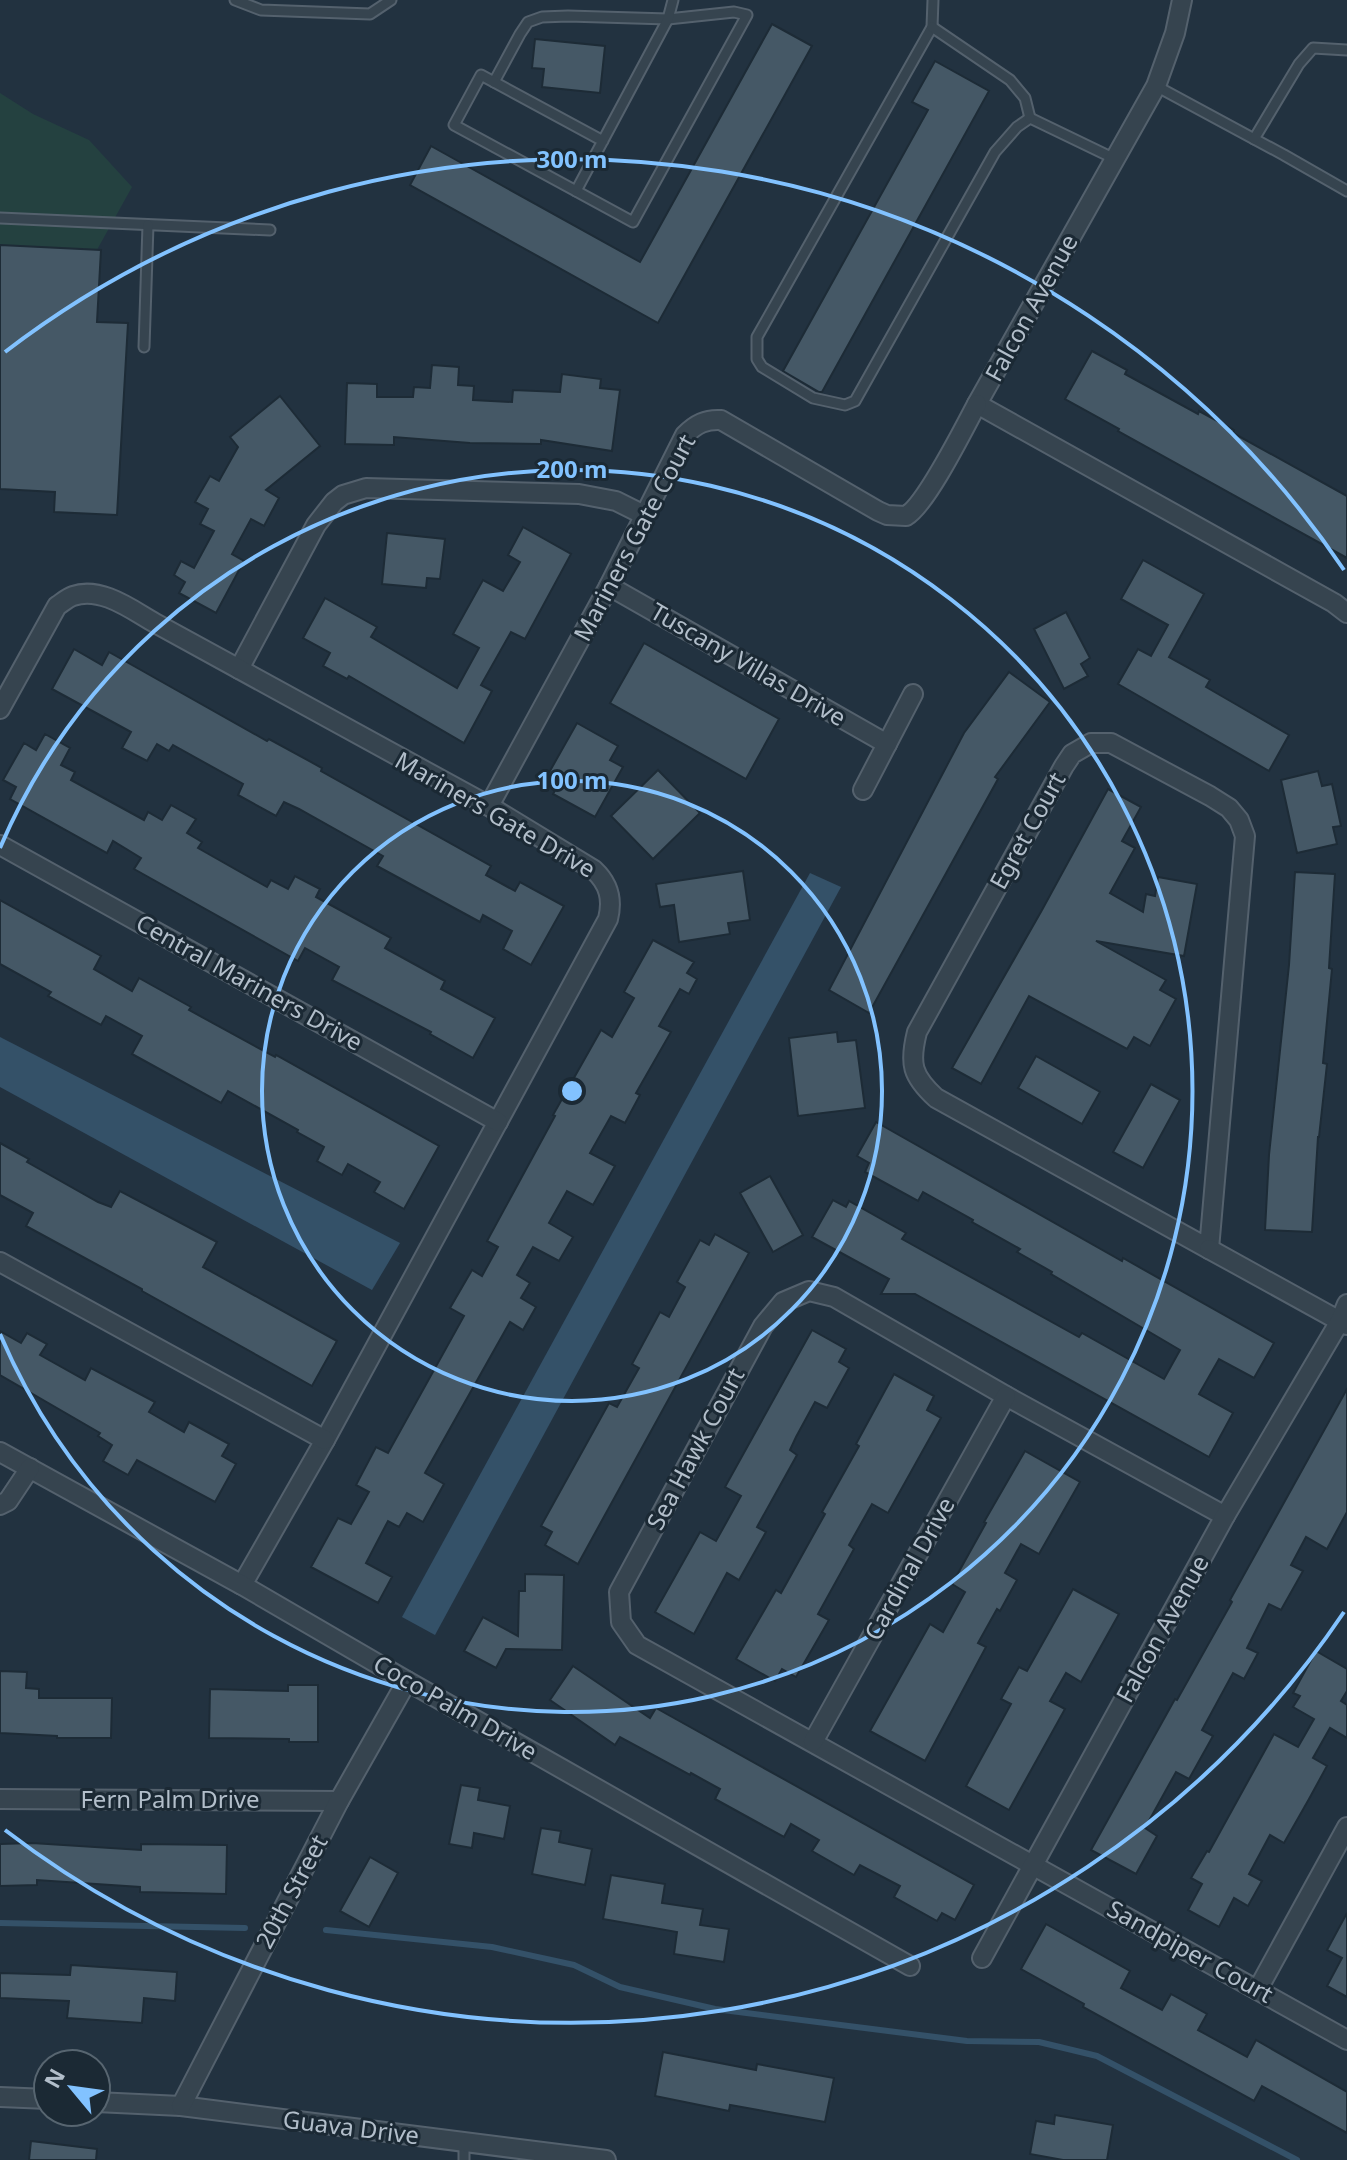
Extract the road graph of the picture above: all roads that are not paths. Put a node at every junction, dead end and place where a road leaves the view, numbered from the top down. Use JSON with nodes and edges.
{"nodes":[{"id":1,"x":235,"y":0,"type":"edge"},
{"id":2,"x":391,"y":0,"type":"edge"},
{"id":3,"x":673,"y":0,"type":"edge"},
{"id":4,"x":933,"y":0,"type":"edge"},
{"id":5,"x":1182,"y":0,"type":"edge"},
{"id":6,"x":668,"y":19,"type":"junction"},
{"id":7,"x":932,"y":27,"type":"junction"},
{"id":8,"x":1347,"y":50,"type":"edge"},
{"id":9,"x":494,"y":82,"type":"junction"},
{"id":10,"x":1156,"y":86,"type":"junction"},
{"id":11,"x":1030,"y":118,"type":"junction"},
{"id":12,"x":1254,"y":139,"type":"junction"},
{"id":13,"x":603,"y":141,"type":"junction"},
{"id":14,"x":1115,"y":159,"type":"junction"},
{"id":15,"x":576,"y":191,"type":"junction"},
{"id":16,"x":1347,"y":191,"type":"edge"},
{"id":17,"x":0,"y":218,"type":"edge"},
{"id":18,"x":148,"y":225,"type":"junction"},
{"id":19,"x":270,"y":230,"type":"dead end"},
{"id":20,"x":144,"y":347,"type":"dead end"},
{"id":21,"x":977,"y":404,"type":"junction"},
{"id":22,"x":644,"y":515,"type":"junction"},
{"id":23,"x":609,"y":586,"type":"junction"},
{"id":24,"x":1347,"y":613,"type":"edge"},
{"id":25,"x":239,"y":669,"type":"junction"},
{"id":26,"x":913,"y":694,"type":"dead end"},
{"id":27,"x":0,"y":709,"type":"edge"},
{"id":28,"x":887,"y":744,"type":"junction"},
{"id":29,"x":863,"y":790,"type":"dead end"},
{"id":30,"x":489,"y":806,"type":"junction"},
{"id":31,"x":0,"y":845,"type":"edge"},
{"id":32,"x":498,"y":1122,"type":"junction"},
{"id":33,"x":1209,"y":1249,"type":"junction"},
{"id":34,"x":0,"y":1262,"type":"edge"},
{"id":35,"x":1345,"y":1317,"type":"edge"},
{"id":36,"x":1006,"y":1396,"type":"junction"},
{"id":37,"x":325,"y":1440,"type":"junction"},
{"id":38,"x":0,"y":1452,"type":"edge"},
{"id":39,"x":30,"y":1468,"type":"junction"},
{"id":40,"x":0,"y":1505,"type":"edge"},
{"id":41,"x":1225,"y":1516,"type":"junction"},
{"id":42,"x":242,"y":1585,"type":"junction"},
{"id":43,"x":407,"y":1681,"type":"junction"},
{"id":44,"x":813,"y":1742,"type":"junction"},
{"id":45,"x":0,"y":1799,"type":"edge"},
{"id":46,"x":339,"y":1801,"type":"junction"},
{"id":47,"x":1347,"y":1827,"type":"edge"},
{"id":48,"x":1034,"y":1864,"type":"junction"},
{"id":49,"x":982,"y":1958,"type":"dead end"},
{"id":50,"x":910,"y":1966,"type":"dead end"},
{"id":51,"x":1258,"y":1989,"type":"junction"},
{"id":52,"x":1347,"y":2040,"type":"edge"},
{"id":53,"x":0,"y":2097,"type":"edge"},
{"id":54,"x":32,"y":2098,"type":"edge"},
{"id":55,"x":112,"y":2103,"type":"edge"},
{"id":56,"x":181,"y":2106,"type":"junction"},
{"id":57,"x":464,"y":2151,"type":"edge"},
{"id":58,"x":586,"y":2159,"type":"edge"},
{"id":59,"x":606,"y":2160,"type":"edge"}],
"edges":[{"from":1,"to":2,"type":"lane"},
{"from":3,"to":6,"type":"lane"},
{"from":4,"to":7,"type":"lane"},
{"from":5,"to":10,"type":"street","name":"Falcon Avenue"},
{"from":6,"to":9,"type":"lane"},
{"from":6,"to":13,"type":"lane"},
{"from":6,"to":15,"type":"lane"},
{"from":7,"to":11,"type":"lane"},
{"from":7,"to":11,"type":"lane"},
{"from":8,"to":12,"type":"lane"},
{"from":9,"to":13,"type":"lane"},
{"from":9,"to":15,"type":"lane"},
{"from":10,"to":12,"type":"lane"},
{"from":10,"to":14,"type":"street","name":"Falcon Avenue"},
{"from":11,"to":14,"type":"lane"},
{"from":12,"to":16,"type":"lane"},
{"from":13,"to":15,"type":"lane"},
{"from":14,"to":21,"type":"street","name":"Falcon Avenue"},
{"from":17,"to":18,"type":"lane"},
{"from":18,"to":19,"type":"lane"},
{"from":18,"to":20,"type":"lane"},
{"from":21,"to":22,"type":"street","name":"Mariners Gate Court"},
{"from":21,"to":24,"type":"street","name":"Falcon Avenue"},
{"from":22,"to":23,"type":"street","name":"Mariners Gate Court"},
{"from":22,"to":25,"type":"street"},
{"from":23,"to":28,"type":"street","name":"Tuscany Villas Drive"},
{"from":23,"to":30,"type":"street","name":"Mariners Gate Court"},
{"from":25,"to":27,"type":"street","name":"Mariners Gate Drive"},
{"from":25,"to":30,"type":"street","name":"Mariners Gate Drive"},
{"from":26,"to":28,"type":"street"},
{"from":28,"to":29,"type":"street"},
{"from":30,"to":32,"type":"street","name":"Mariners Gate Drive"},
{"from":31,"to":32,"type":"street","name":"Central Mariners Drive"},
{"from":32,"to":37,"type":"street","name":"Mariners Gate Drive"},
{"from":33,"to":33,"type":"street","name":"Egret Court"},
{"from":33,"to":35,"type":"street","name":"Egret Court"},
{"from":34,"to":37,"type":"street"},
{"from":35,"to":41,"type":"street","name":"Falcon Avenue"},
{"from":36,"to":41,"type":"street","name":"Sea Hawk Court"},
{"from":36,"to":44,"type":"street","name":"Cardinal Drive"},
{"from":36,"to":44,"type":"street","name":"Sea Hawk Court"},
{"from":37,"to":42,"type":"street","name":"Mariners Gate Drive"},
{"from":38,"to":39,"type":"street","name":"Coco Palm Drive"},
{"from":39,"to":40,"type":"street"},
{"from":39,"to":42,"type":"street","name":"Coco Palm Drive"},
{"from":41,"to":48,"type":"street","name":"Falcon Avenue"},
{"from":42,"to":43,"type":"street","name":"Coco Palm Drive"},
{"from":43,"to":46,"type":"street","name":"20th Street"},
{"from":43,"to":50,"type":"street","name":"Coco Palm Drive"},
{"from":44,"to":48,"type":"street","name":"Sea Hawk Court"},
{"from":45,"to":46,"type":"street","name":"Fern Palm Drive"},
{"from":46,"to":56,"type":"street","name":"20th Street"},
{"from":47,"to":51,"type":"street"},
{"from":48,"to":49,"type":"street","name":"Falcon Avenue"},
{"from":48,"to":51,"type":"street","name":"Sandpiper Court"},
{"from":51,"to":52,"type":"street","name":"Sandpiper Court"},
{"from":53,"to":54,"type":"street"},
{"from":55,"to":56,"type":"street","name":"Guava Drive"},
{"from":56,"to":57,"type":"street","name":"Guava Drive"},
{"from":57,"to":58,"type":"street","name":"Guava Drive"},
{"from":58,"to":59,"type":"street","name":"Guava Drive"}]}
